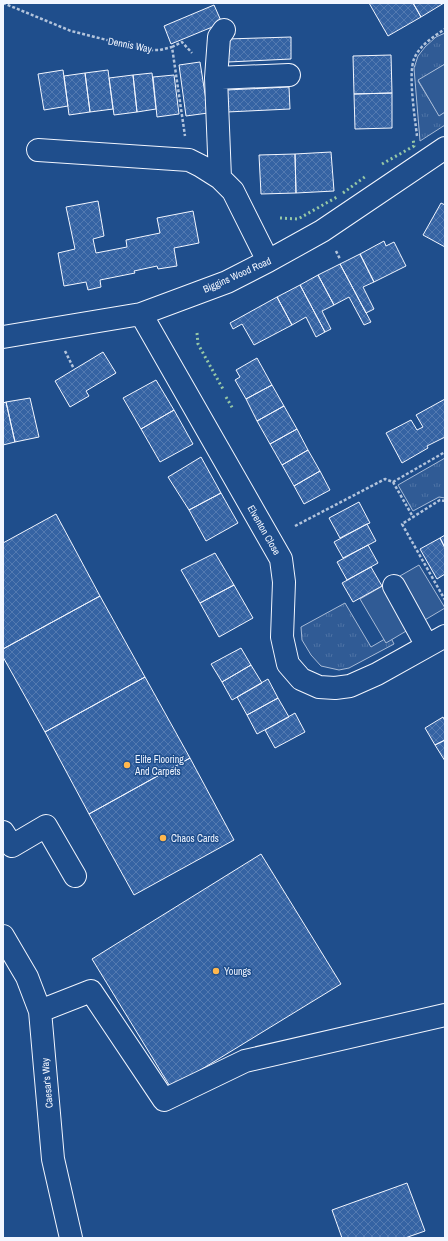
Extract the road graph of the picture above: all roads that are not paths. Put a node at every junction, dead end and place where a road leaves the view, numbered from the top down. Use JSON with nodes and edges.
{"nodes":[{"id":1,"x":224,"y":30,"type":"dead end"},
{"id":2,"x":289,"y":75,"type":"dead end"},
{"id":3,"x":216,"y":78,"type":"junction"},
{"id":4,"x":445,"y":148,"type":"edge"},
{"id":5,"x":38,"y":150,"type":"dead end"},
{"id":6,"x":220,"y":178,"type":"junction"},
{"id":7,"x":268,"y":261,"type":"junction"},
{"id":8,"x":141,"y":314,"type":"junction"},
{"id":9,"x":3,"y":337,"type":"edge"},
{"id":10,"x":394,"y":586,"type":"dead end"},
{"id":11,"x":436,"y":641,"type":"edge"},
{"id":12,"x":3,"y":832,"type":"edge"},
{"id":13,"x":75,"y":876,"type":"dead end"},
{"id":14,"x":3,"y":936,"type":"edge"},
{"id":15,"x":40,"y":1011,"type":"junction"},
{"id":16,"x":445,"y":1015,"type":"edge"},
{"id":17,"x":71,"y":1238,"type":"edge"}],
"edges":[{"from":1,"to":3,"type":"street"},
{"from":2,"to":3,"type":"street"},
{"from":3,"to":6,"type":"street"},
{"from":4,"to":7,"type":"street","name":"Biggins Wood Road"},
{"from":5,"to":6,"type":"street"},
{"from":6,"to":7,"type":"street"},
{"from":7,"to":8,"type":"street","name":"Biggins Wood Road"},
{"from":8,"to":9,"type":"street","name":"Biggins Wood Road"},
{"from":8,"to":11,"type":"street","name":"Elventon Close"},
{"from":10,"to":11,"type":"street","name":"Elventon Close"},
{"from":12,"to":13,"type":"street"},
{"from":14,"to":15,"type":"street","name":"Caesar's Way"},
{"from":15,"to":16,"type":"street"},
{"from":15,"to":17,"type":"street","name":"Caesar's Way"}]}
